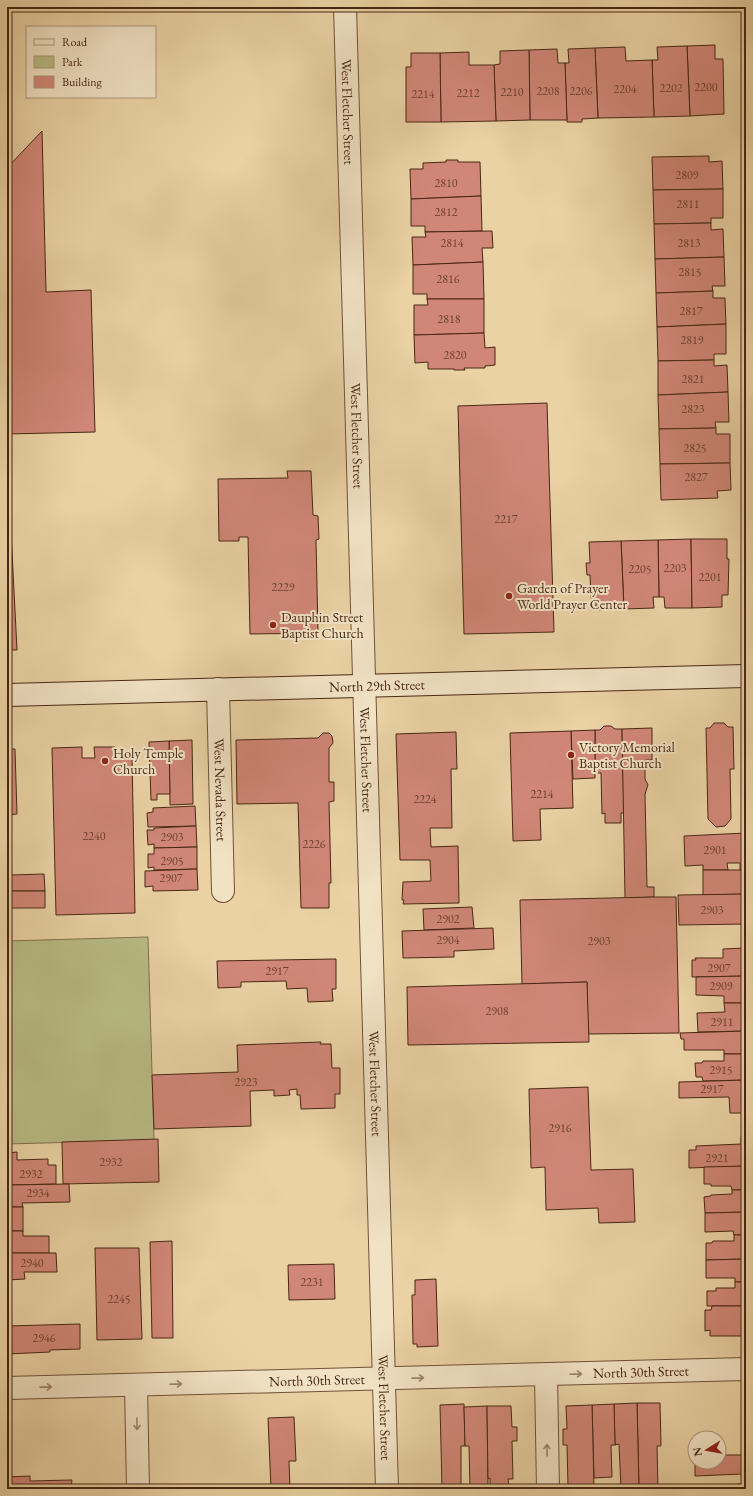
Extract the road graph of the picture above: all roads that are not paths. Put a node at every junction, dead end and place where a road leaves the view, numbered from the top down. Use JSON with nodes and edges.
{"nodes":[{"id":1,"x":345,"y":7,"type":"edge"},
{"id":2,"x":746,"y":676,"type":"edge"},
{"id":3,"x":364,"y":686,"type":"junction"},
{"id":4,"x":218,"y":689,"type":"junction"},
{"id":5,"x":7,"y":695,"type":"edge"},
{"id":6,"x":223,"y":891,"type":"dead end"},
{"id":7,"x":746,"y":1369,"type":"edge"},
{"id":8,"x":546,"y":1375,"type":"junction"},
{"id":9,"x":384,"y":1378,"type":"junction"},
{"id":10,"x":136,"y":1385,"type":"junction"},
{"id":11,"x":7,"y":1388,"type":"edge"},
{"id":12,"x":138,"y":1489,"type":"edge"},
{"id":13,"x":387,"y":1489,"type":"edge"},
{"id":14,"x":548,"y":1489,"type":"edge"}],
"edges":[{"from":1,"to":3,"type":"street","name":"West Fletcher Street"},
{"from":2,"to":3,"type":"street","name":"North 29th Street"},
{"from":3,"to":4,"type":"street","name":"North 29th Street"},
{"from":3,"to":9,"type":"street","name":"West Fletcher Street"},
{"from":4,"to":5,"type":"street","name":"North 29th Street"},
{"from":4,"to":6,"type":"street","name":"West Nevada Street"},
{"from":8,"to":7,"type":"street","name":"North 30th Street","one_way":true},
{"from":9,"to":8,"type":"street","name":"North 30th Street","one_way":true},
{"from":14,"to":8,"type":"street","one_way":true},
{"from":10,"to":9,"type":"street","name":"North 30th Street","one_way":true},
{"from":9,"to":13,"type":"street","name":"West Fletcher Street"},
{"from":11,"to":10,"type":"street","name":"North 30th Street","one_way":true},
{"from":10,"to":12,"type":"street","one_way":true}]}
